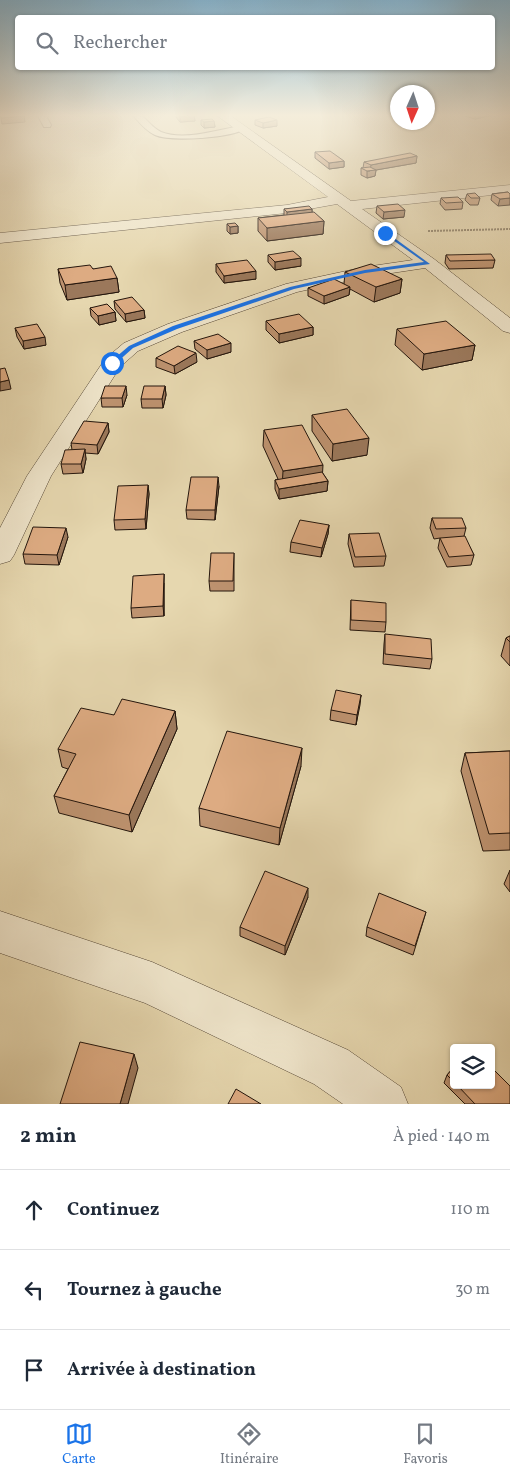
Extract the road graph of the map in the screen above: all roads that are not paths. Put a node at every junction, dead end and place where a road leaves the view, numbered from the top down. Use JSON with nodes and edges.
{"nodes":[{"id":1,"x":291,"y":166,"type":"edge"},
{"id":2,"x":510,"y":189,"type":"edge"},
{"id":3,"x":343,"y":203,"type":"junction"},
{"id":4,"x":0,"y":238,"type":"edge"},
{"id":5,"x":428,"y":263,"type":"junction"},
{"id":6,"x":510,"y":328,"type":"edge"},
{"id":7,"x":0,"y":555,"type":"edge"},
{"id":8,"x":0,"y":932,"type":"edge"},
{"id":9,"x":384,"y":1104,"type":"edge"}],
"edges":[{"from":1,"to":3,"type":"street"},
{"from":2,"to":3,"type":"street"},
{"from":3,"to":4,"type":"street"},
{"from":3,"to":5,"type":"street"},
{"from":5,"to":6,"type":"street"},
{"from":5,"to":7,"type":"street"},
{"from":8,"to":9,"type":"street"}]}
